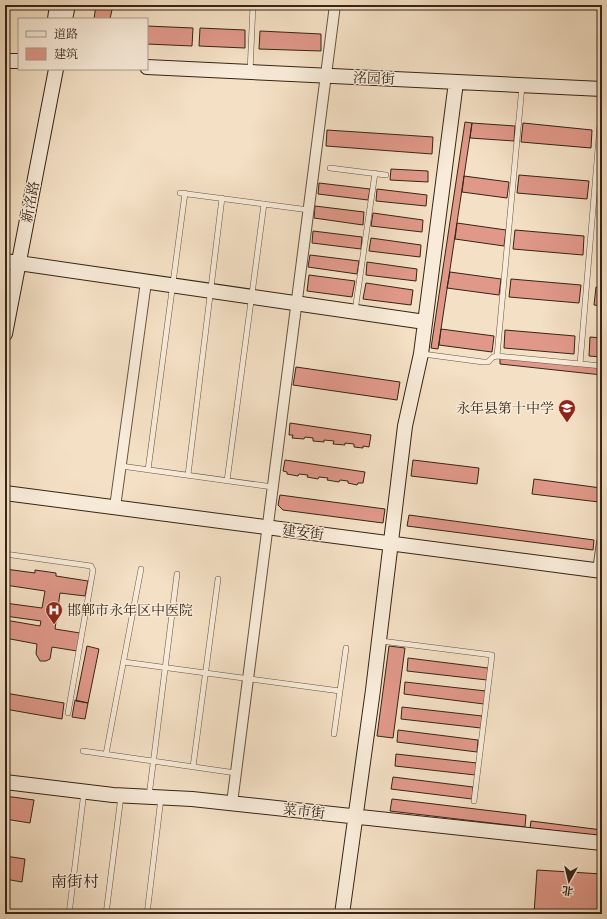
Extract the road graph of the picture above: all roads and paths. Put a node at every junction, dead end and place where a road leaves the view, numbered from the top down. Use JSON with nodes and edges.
{"nodes":[{"id":1,"x":57,"y":5,"type":"edge"},
{"id":2,"x":68,"y":5,"type":"edge"},
{"id":3,"x":253,"y":5,"type":"edge"},
{"id":4,"x":335,"y":5,"type":"edge"},
{"id":5,"x":55,"y":18,"type":"edge"},
{"id":6,"x":65,"y":18,"type":"edge"},
{"id":7,"x":5,"y":61,"type":"edge"},
{"id":8,"x":18,"y":61,"type":"edge"},
{"id":9,"x":148,"y":68,"type":"edge"},
{"id":10,"x":46,"y":70,"type":"edge"},
{"id":11,"x":56,"y":70,"type":"edge"},
{"id":12,"x":250,"y":72,"type":"junction"},
{"id":13,"x":326,"y":76,"type":"junction"},
{"id":14,"x":456,"y":82,"type":"junction"},
{"id":15,"x":522,"y":85,"type":"junction"},
{"id":16,"x":602,"y":89,"type":"edge"},
{"id":17,"x":602,"y":101,"type":"edge"},
{"id":18,"x":330,"y":168,"type":"dead end"},
{"id":19,"x":374,"y":174,"type":"junction"},
{"id":20,"x":386,"y":175,"type":"dead end"},
{"id":21,"x":222,"y":198,"type":"junction"},
{"id":22,"x":264,"y":204,"type":"junction"},
{"id":23,"x":310,"y":210,"type":"junction"},
{"id":24,"x":11,"y":262,"type":"edge"},
{"id":25,"x":146,"y":282,"type":"junction"},
{"id":26,"x":5,"y":283,"type":"edge"},
{"id":27,"x":172,"y":285,"type":"junction"},
{"id":28,"x":211,"y":291,"type":"junction"},
{"id":29,"x":252,"y":297,"type":"junction"},
{"id":30,"x":297,"y":304,"type":"junction"},
{"id":31,"x":355,"y":312,"type":"junction"},
{"id":32,"x":425,"y":322,"type":"junction"},
{"id":33,"x":5,"y":334,"type":"edge"},
{"id":34,"x":421,"y":354,"type":"junction"},
{"id":35,"x":497,"y":356,"type":"junction"},
{"id":36,"x":580,"y":364,"type":"junction"},
{"id":37,"x":602,"y":366,"type":"edge"},
{"id":38,"x":121,"y":466,"type":"junction"},
{"id":39,"x":148,"y":470,"type":"junction"},
{"id":40,"x":188,"y":475,"type":"junction"},
{"id":41,"x":227,"y":480,"type":"junction"},
{"id":42,"x":274,"y":487,"type":"junction"},
{"id":43,"x":5,"y":493,"type":"edge"},
{"id":44,"x":115,"y":507,"type":"junction"},
{"id":45,"x":268,"y":528,"type":"junction"},
{"id":46,"x":602,"y":542,"type":"edge"},
{"id":47,"x":391,"y":544,"type":"junction"},
{"id":48,"x":5,"y":554,"type":"edge"},
{"id":49,"x":141,"y":569,"type":"dead end"},
{"id":50,"x":600,"y":571,"type":"edge"},
{"id":51,"x":177,"y":574,"type":"dead end"},
{"id":52,"x":218,"y":579,"type":"dead end"},
{"id":53,"x":379,"y":641,"type":"junction"},
{"id":54,"x":346,"y":648,"type":"dead end"},
{"id":55,"x":124,"y":662,"type":"junction"},
{"id":56,"x":165,"y":668,"type":"junction"},
{"id":57,"x":205,"y":673,"type":"junction"},
{"id":58,"x":248,"y":679,"type":"junction"},
{"id":59,"x":340,"y":691,"type":"junction"},
{"id":60,"x":68,"y":713,"type":"dead end"},
{"id":61,"x":334,"y":734,"type":"dead end"},
{"id":62,"x":83,"y":751,"type":"dead end"},
{"id":63,"x":106,"y":754,"type":"junction"},
{"id":64,"x":153,"y":761,"type":"junction"},
{"id":65,"x":193,"y":767,"type":"junction"},
{"id":66,"x":236,"y":773,"type":"junction"},
{"id":67,"x":5,"y":782,"type":"edge"},
{"id":68,"x":84,"y":791,"type":"junction"},
{"id":69,"x":121,"y":796,"type":"junction"},
{"id":70,"x":155,"y":797,"type":"junction"},
{"id":71,"x":474,"y":801,"type":"dead end"},
{"id":72,"x":232,"y":804,"type":"junction"},
{"id":73,"x":355,"y":817,"type":"junction"},
{"id":74,"x":602,"y":843,"type":"edge"},
{"id":75,"x":69,"y":914,"type":"edge"},
{"id":76,"x":106,"y":914,"type":"edge"},
{"id":77,"x":147,"y":914,"type":"edge"},
{"id":78,"x":342,"y":914,"type":"edge"}],
"edges":[{"from":1,"to":5,"type":"street"},
{"from":2,"to":6,"type":"street"},
{"from":3,"to":12,"type":"lane"},
{"from":4,"to":13,"type":"street"},
{"from":7,"to":8,"type":"street"},
{"from":9,"to":12,"type":"street","name":"洺园街"},
{"from":10,"to":24,"type":"street","name":"新洺路"},
{"from":11,"to":24,"type":"street","name":"新洺路"},
{"from":12,"to":13,"type":"street","name":"洺园街"},
{"from":13,"to":14,"type":"street","name":"洺园街"},
{"from":13,"to":23,"type":"street"},
{"from":14,"to":15,"type":"street","name":"洺园街"},
{"from":14,"to":32,"type":"street"},
{"from":15,"to":16,"type":"street","name":"洺园街"},
{"from":15,"to":35,"type":"lane"},
{"from":17,"to":36,"type":"lane"},
{"from":18,"to":19,"type":"lane"},
{"from":19,"to":20,"type":"lane"},
{"from":19,"to":31,"type":"lane"},
{"from":21,"to":22,"type":"lane"},
{"from":21,"to":27,"type":"lane"},
{"from":21,"to":28,"type":"lane"},
{"from":22,"to":23,"type":"lane"},
{"from":22,"to":29,"type":"lane"},
{"from":23,"to":30,"type":"street"},
{"from":24,"to":25,"type":"street"},
{"from":24,"to":26,"type":"street","name":"新洺路"},
{"from":24,"to":33,"type":"street","name":"新洺路"},
{"from":25,"to":27,"type":"street"},
{"from":25,"to":38,"type":"street"},
{"from":27,"to":28,"type":"street"},
{"from":27,"to":39,"type":"lane"},
{"from":28,"to":29,"type":"street"},
{"from":28,"to":40,"type":"lane"},
{"from":29,"to":30,"type":"street"},
{"from":29,"to":41,"type":"lane"},
{"from":30,"to":31,"type":"street"},
{"from":30,"to":42,"type":"street"},
{"from":31,"to":32,"type":"street"},
{"from":32,"to":34,"type":"street"},
{"from":34,"to":35,"type":"lane"},
{"from":34,"to":47,"type":"street"},
{"from":35,"to":36,"type":"lane"},
{"from":36,"to":37,"type":"lane"},
{"from":38,"to":39,"type":"lane"},
{"from":38,"to":44,"type":"street"},
{"from":39,"to":40,"type":"lane"},
{"from":40,"to":41,"type":"lane"},
{"from":41,"to":42,"type":"lane"},
{"from":42,"to":45,"type":"street"},
{"from":43,"to":44,"type":"street","name":"建安街"},
{"from":44,"to":45,"type":"street","name":"建安街"},
{"from":45,"to":47,"type":"street","name":"建安街"},
{"from":45,"to":58,"type":"street"},
{"from":46,"to":50,"type":"street"},
{"from":47,"to":50,"type":"street","name":"建安街"},
{"from":47,"to":53,"type":"street"},
{"from":48,"to":60,"type":"lane"},
{"from":49,"to":55,"type":"lane"},
{"from":51,"to":56,"type":"lane"},
{"from":52,"to":57,"type":"lane"},
{"from":53,"to":71,"type":"lane"},
{"from":53,"to":73,"type":"street"},
{"from":54,"to":59,"type":"lane"},
{"from":55,"to":56,"type":"lane"},
{"from":55,"to":63,"type":"lane"},
{"from":56,"to":57,"type":"lane"},
{"from":56,"to":64,"type":"lane"},
{"from":57,"to":58,"type":"lane"},
{"from":57,"to":65,"type":"lane"},
{"from":58,"to":59,"type":"lane"},
{"from":58,"to":66,"type":"street"},
{"from":59,"to":61,"type":"lane"},
{"from":62,"to":63,"type":"lane"},
{"from":63,"to":64,"type":"lane"},
{"from":64,"to":65,"type":"lane"},
{"from":64,"to":70,"type":"lane"},
{"from":65,"to":66,"type":"lane"},
{"from":66,"to":72,"type":"street"},
{"from":67,"to":68,"type":"street","name":"菜市街"},
{"from":68,"to":69,"type":"street","name":"菜市街"},
{"from":68,"to":75,"type":"lane"},
{"from":69,"to":70,"type":"street","name":"菜市街"},
{"from":69,"to":76,"type":"lane"},
{"from":70,"to":72,"type":"street","name":"菜市街"},
{"from":70,"to":77,"type":"lane"},
{"from":72,"to":73,"type":"street","name":"菜市街"},
{"from":73,"to":74,"type":"street","name":"菜市街"},
{"from":73,"to":78,"type":"street"}]}
